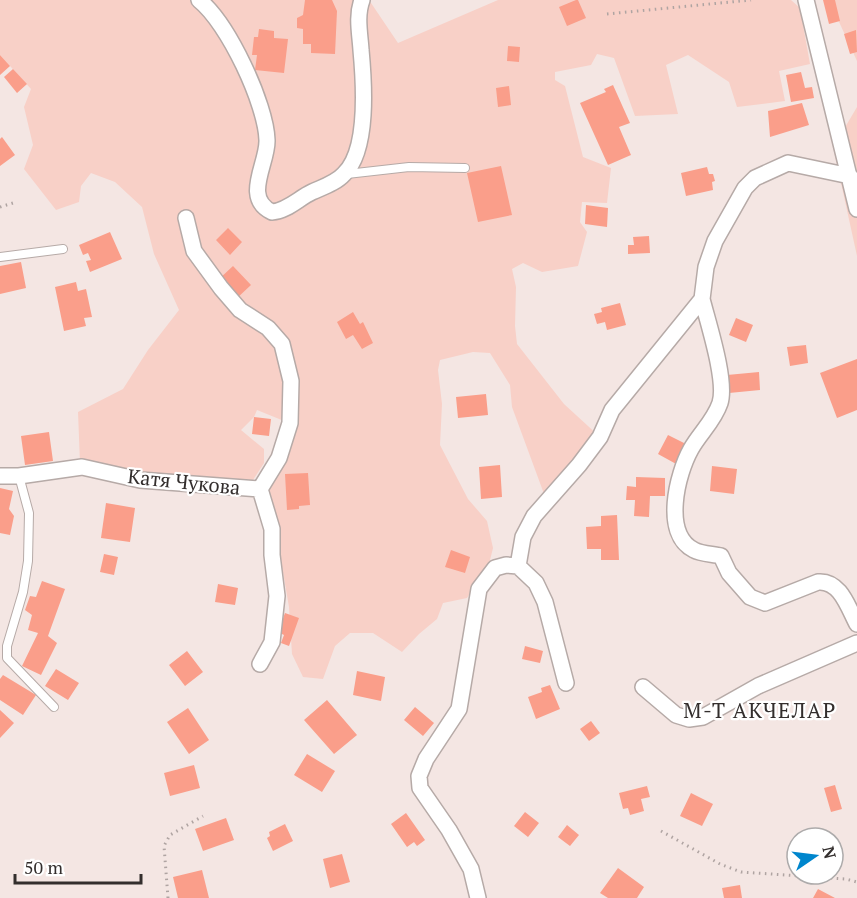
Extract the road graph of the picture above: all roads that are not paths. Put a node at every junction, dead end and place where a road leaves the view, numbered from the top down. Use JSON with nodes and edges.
{"nodes":[{"id":1,"x":199,"y":0,"type":"edge"},
{"id":2,"x":362,"y":0,"type":"edge"},
{"id":3,"x":806,"y":0,"type":"edge"},
{"id":4,"x":465,"y":168,"type":"dead end"},
{"id":5,"x":345,"y":174,"type":"junction"},
{"id":6,"x":850,"y":176,"type":"junction"},
{"id":7,"x":857,"y":209,"type":"edge"},
{"id":8,"x":186,"y":218,"type":"dead end"},
{"id":9,"x":63,"y":249,"type":"dead end"},
{"id":10,"x":0,"y":257,"type":"edge"},
{"id":11,"x":702,"y":299,"type":"junction"},
{"id":12,"x":0,"y":476,"type":"edge"},
{"id":13,"x":19,"y":476,"type":"junction"},
{"id":14,"x":260,"y":489,"type":"junction"},
{"id":15,"x":518,"y":566,"type":"junction"},
{"id":16,"x":857,"y":624,"type":"edge"},
{"id":17,"x":857,"y":643,"type":"edge"},
{"id":18,"x":4,"y":658,"type":"edge"},
{"id":19,"x":260,"y":664,"type":"dead end"},
{"id":20,"x":566,"y":684,"type":"dead end"},
{"id":21,"x":643,"y":687,"type":"dead end"},
{"id":22,"x":54,"y":707,"type":"dead end"},
{"id":23,"x":478,"y":898,"type":"edge"}],
"edges":[{"from":1,"to":5,"type":"street"},
{"from":2,"to":5,"type":"street"},
{"from":3,"to":6,"type":"street"},
{"from":4,"to":5,"type":"lane"},
{"from":6,"to":7,"type":"street"},
{"from":6,"to":11,"type":"street"},
{"from":8,"to":14,"type":"street"},
{"from":9,"to":10,"type":"lane"},
{"from":11,"to":15,"type":"street"},
{"from":11,"to":16,"type":"street"},
{"from":12,"to":13,"type":"street","name":"Катя Чукова"},
{"from":13,"to":14,"type":"street","name":"Катя Чукова"},
{"from":13,"to":18,"type":"lane"},
{"from":14,"to":19,"type":"street","name":"Катя Чукова"},
{"from":15,"to":20,"type":"street"},
{"from":15,"to":23,"type":"street"},
{"from":17,"to":21,"type":"street"},
{"from":18,"to":22,"type":"lane"}]}
